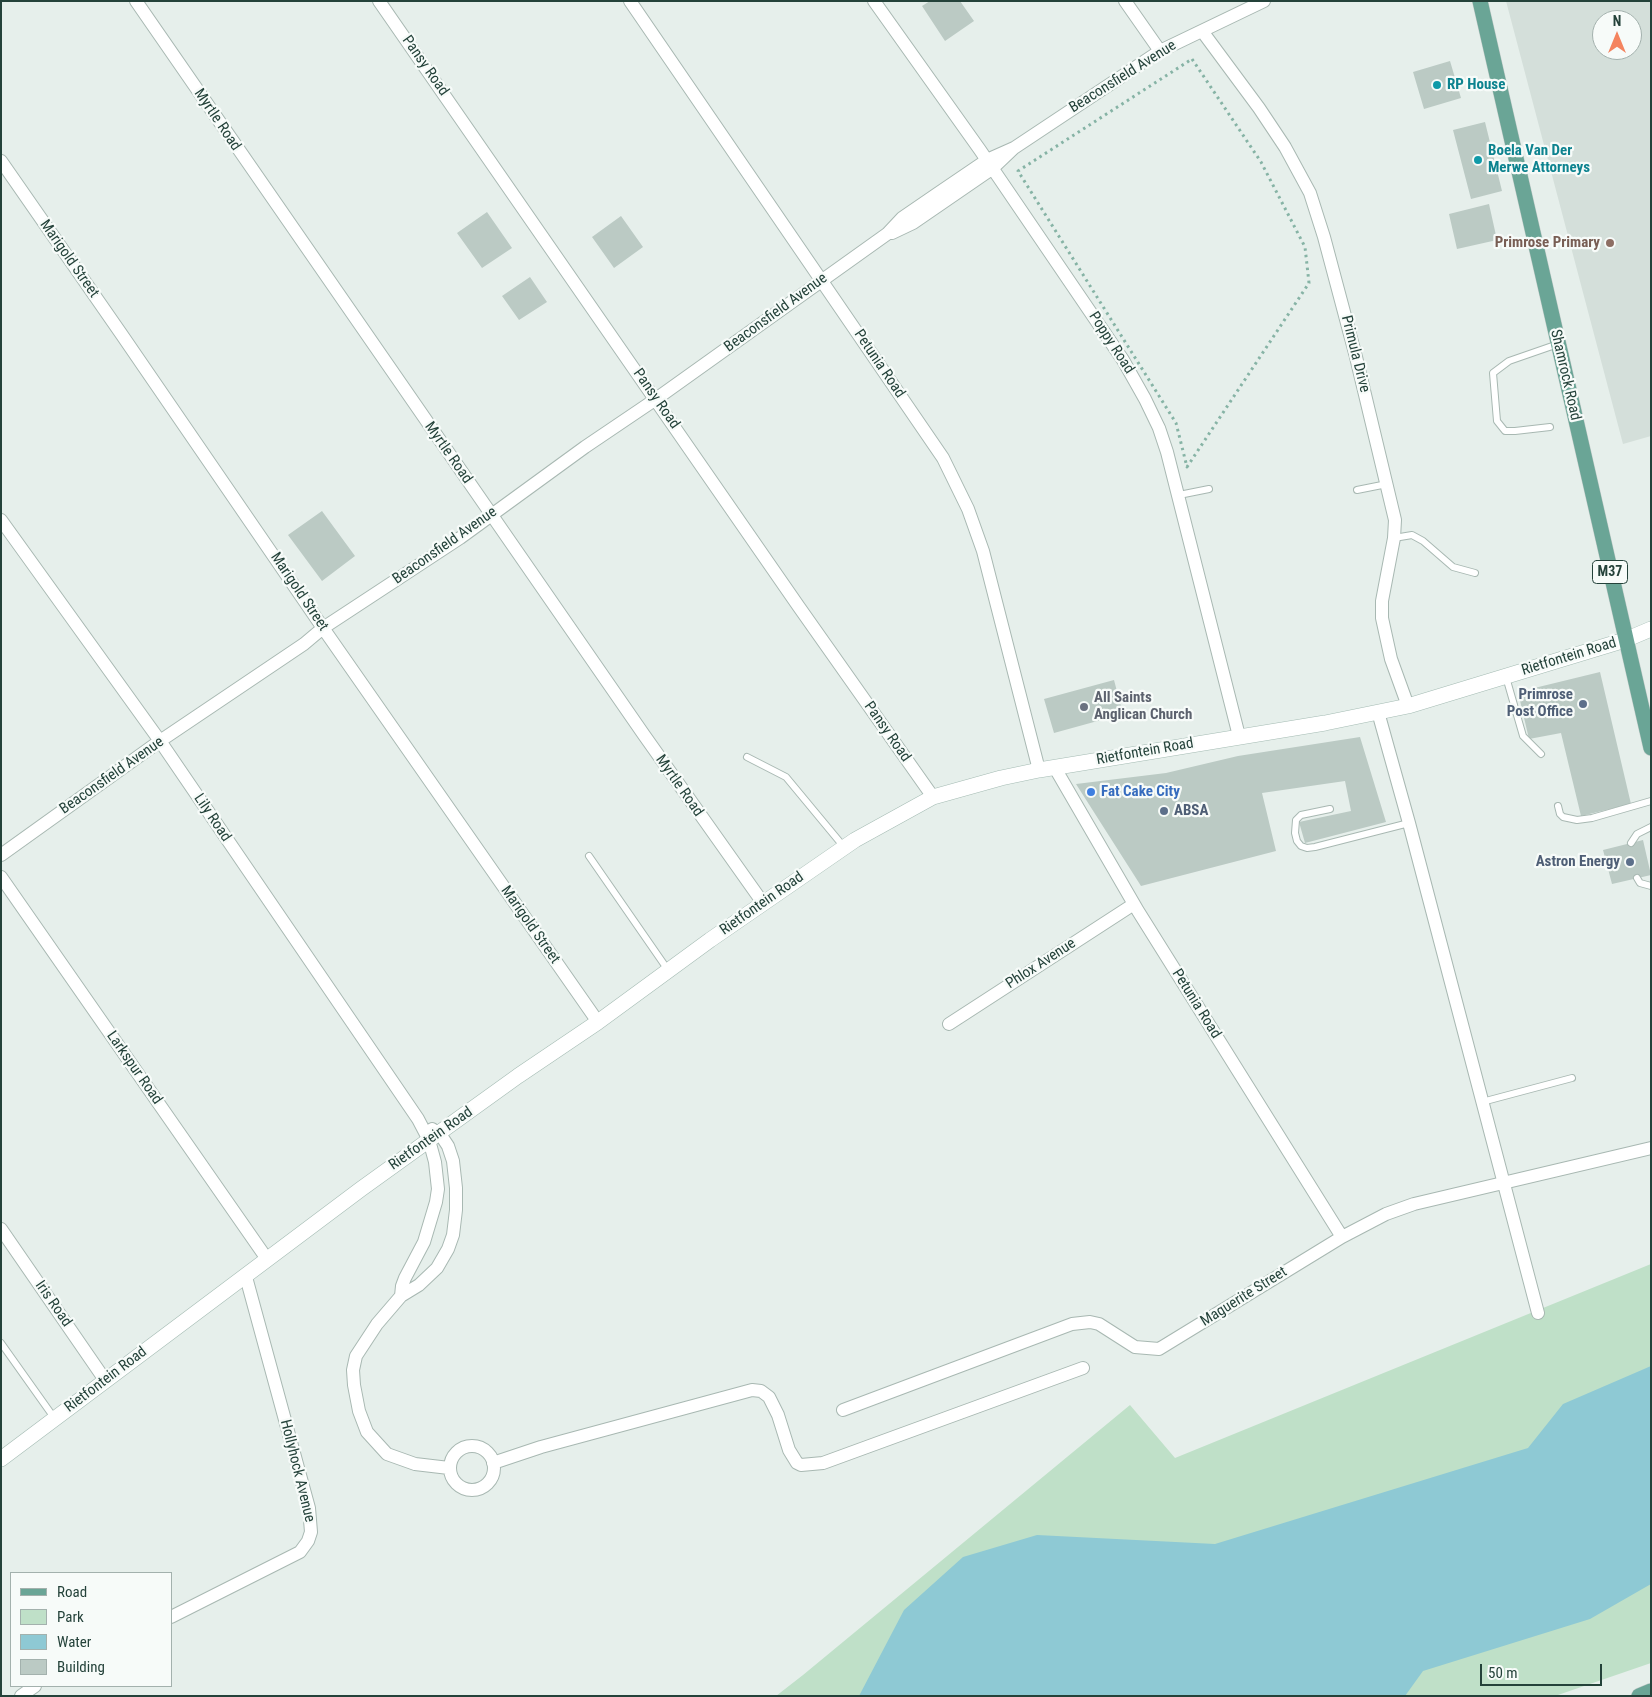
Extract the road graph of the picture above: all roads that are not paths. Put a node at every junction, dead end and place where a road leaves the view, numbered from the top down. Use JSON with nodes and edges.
{"nodes":[{"id":1,"x":136,"y":1,"type":"edge"},
{"id":2,"x":380,"y":1,"type":"edge"},
{"id":3,"x":630,"y":1,"type":"edge"},
{"id":4,"x":874,"y":1,"type":"edge"},
{"id":5,"x":1125,"y":1,"type":"edge"},
{"id":6,"x":1264,"y":1,"type":"edge"},
{"id":7,"x":1480,"y":1,"type":"edge"},
{"id":8,"x":1202,"y":31,"type":"junction"},
{"id":9,"x":1160,"y":51,"type":"junction"},
{"id":10,"x":1,"y":161,"type":"edge"},
{"id":11,"x":990,"y":164,"type":"junction"},
{"id":12,"x":822,"y":280,"type":"junction"},
{"id":13,"x":1558,"y":344,"type":"junction"},
{"id":14,"x":656,"y":399,"type":"junction"},
{"id":15,"x":1550,"y":426,"type":"dead end"},
{"id":16,"x":1387,"y":484,"type":"junction"},
{"id":17,"x":1210,"y":489,"type":"dead end"},
{"id":18,"x":1357,"y":490,"type":"dead end"},
{"id":19,"x":1178,"y":495,"type":"junction"},
{"id":20,"x":491,"y":514,"type":"junction"},
{"id":21,"x":1,"y":520,"type":"edge"},
{"id":22,"x":1394,"y":538,"type":"junction"},
{"id":23,"x":1474,"y":573,"type":"dead end"},
{"id":24,"x":323,"y":628,"type":"junction"},
{"id":25,"x":1651,"y":629,"type":"edge"},
{"id":26,"x":1625,"y":640,"type":"junction"},
{"id":27,"x":1506,"y":677,"type":"junction"},
{"id":28,"x":1408,"y":706,"type":"junction"},
{"id":29,"x":1378,"y":712,"type":"junction"},
{"id":30,"x":1239,"y":736,"type":"junction"},
{"id":31,"x":160,"y":741,"type":"junction"},
{"id":32,"x":1651,"y":748,"type":"edge"},
{"id":33,"x":1541,"y":754,"type":"dead end"},
{"id":34,"x":747,"y":757,"type":"dead end"},
{"id":35,"x":1055,"y":768,"type":"junction"},
{"id":36,"x":1039,"y":770,"type":"junction"},
{"id":37,"x":932,"y":796,"type":"junction"},
{"id":38,"x":1651,"y":801,"type":"edge"},
{"id":39,"x":1558,"y":806,"type":"dead end"},
{"id":40,"x":1330,"y":808,"type":"dead end"},
{"id":41,"x":1409,"y":823,"type":"junction"},
{"id":42,"x":1651,"y":827,"type":"edge"},
{"id":43,"x":1631,"y":843,"type":"dead end"},
{"id":44,"x":844,"y":847,"type":"junction"},
{"id":45,"x":1,"y":854,"type":"edge"},
{"id":46,"x":589,"y":856,"type":"dead end"},
{"id":47,"x":1,"y":877,"type":"edge"},
{"id":48,"x":1637,"y":878,"type":"dead end"},
{"id":49,"x":1651,"y":886,"type":"edge"},
{"id":50,"x":763,"y":903,"type":"junction"},
{"id":51,"x":1134,"y":904,"type":"junction"},
{"id":52,"x":668,"y":971,"type":"junction"},
{"id":53,"x":598,"y":1022,"type":"junction"},
{"id":54,"x":949,"y":1024,"type":"dead end"},
{"id":55,"x":1572,"y":1078,"type":"dead end"},
{"id":56,"x":1482,"y":1102,"type":"junction"},
{"id":57,"x":435,"y":1137,"type":"junction"},
{"id":58,"x":1651,"y":1148,"type":"edge"},
{"id":59,"x":1503,"y":1183,"type":"junction"},
{"id":60,"x":1,"y":1229,"type":"edge"},
{"id":61,"x":1342,"y":1237,"type":"junction"},
{"id":62,"x":267,"y":1259,"type":"junction"},
{"id":63,"x":246,"y":1277,"type":"junction"},
{"id":64,"x":401,"y":1296,"type":"junction"},
{"id":65,"x":1538,"y":1313,"type":"dead end"},
{"id":66,"x":1,"y":1342,"type":"edge"},
{"id":67,"x":1083,"y":1368,"type":"dead end"},
{"id":68,"x":105,"y":1380,"type":"junction"},
{"id":69,"x":843,"y":1410,"type":"dead end"},
{"id":70,"x":55,"y":1418,"type":"junction"},
{"id":71,"x":1,"y":1459,"type":"edge"},
{"id":72,"x":493,"y":1463,"type":"junction"},
{"id":73,"x":450,"y":1468,"type":"junction"},
{"id":74,"x":172,"y":1616,"type":"edge"},
{"id":75,"x":34,"y":1687,"type":"edge"},
{"id":76,"x":1651,"y":1691,"type":"edge"},
{"id":77,"x":21,"y":1696,"type":"edge"},
{"id":78,"x":1639,"y":1696,"type":"edge"}],
"edges":[{"from":1,"to":20,"type":"street","name":"Myrtle Road"},
{"from":2,"to":14,"type":"street","name":"Pansy Road"},
{"from":3,"to":12,"type":"street","name":"Petunia Road"},
{"from":4,"to":11,"type":"street","name":"Poppy Road"},
{"from":5,"to":9,"type":"street"},
{"from":6,"to":8,"type":"street","name":"Beaconsfield Avenue"},
{"from":7,"to":13,"type":"main road","name":"Shamrock Road","number":"M37"},
{"from":8,"to":9,"type":"street","name":"Beaconsfield Avenue"},
{"from":8,"to":16,"type":"street","name":"Primula Drive"},
{"from":9,"to":11,"type":"street","name":"Beaconsfield Avenue"},
{"from":10,"to":24,"type":"street","name":"Marigold Street"},
{"from":11,"to":12,"type":"street","name":"Beaconsfield Avenue"},
{"from":11,"to":19,"type":"street","name":"Poppy Road"},
{"from":12,"to":14,"type":"street","name":"Beaconsfield Avenue"},
{"from":12,"to":36,"type":"street","name":"Petunia Road"},
{"from":13,"to":15,"type":"lane"},
{"from":13,"to":26,"type":"main road","name":"Shamrock Road","number":"M37"},
{"from":14,"to":20,"type":"street","name":"Beaconsfield Avenue"},
{"from":14,"to":37,"type":"street","name":"Pansy Road"},
{"from":16,"to":18,"type":"lane"},
{"from":16,"to":22,"type":"street","name":"Primula Drive"},
{"from":17,"to":19,"type":"lane"},
{"from":19,"to":30,"type":"street","name":"Poppy Road"},
{"from":20,"to":24,"type":"street","name":"Beaconsfield Avenue"},
{"from":20,"to":50,"type":"street","name":"Myrtle Road"},
{"from":21,"to":31,"type":"street","name":"Lily Road"},
{"from":22,"to":23,"type":"lane"},
{"from":22,"to":28,"type":"street","name":"Primula Drive"},
{"from":24,"to":31,"type":"street","name":"Beaconsfield Avenue"},
{"from":24,"to":53,"type":"street","name":"Marigold Street"},
{"from":25,"to":26,"type":"street","name":"Rietfontein Road"},
{"from":26,"to":27,"type":"street","name":"Rietfontein Road"},
{"from":26,"to":32,"type":"main road","name":"Shamrock Road","number":"M37"},
{"from":27,"to":28,"type":"street","name":"Rietfontein Road"},
{"from":27,"to":33,"type":"lane"},
{"from":28,"to":29,"type":"street","name":"Rietfontein Road"},
{"from":29,"to":30,"type":"street","name":"Rietfontein Road"},
{"from":29,"to":41,"type":"street"},
{"from":30,"to":35,"type":"street","name":"Rietfontein Road"},
{"from":31,"to":45,"type":"street","name":"Beaconsfield Avenue"},
{"from":31,"to":57,"type":"street","name":"Lily Road"},
{"from":34,"to":44,"type":"lane"},
{"from":35,"to":36,"type":"street","name":"Rietfontein Road"},
{"from":35,"to":51,"type":"street","name":"Petunia Road"},
{"from":36,"to":37,"type":"street","name":"Rietfontein Road"},
{"from":37,"to":44,"type":"street","name":"Rietfontein Road"},
{"from":38,"to":39,"type":"lane"},
{"from":40,"to":41,"type":"lane"},
{"from":41,"to":56,"type":"street"},
{"from":42,"to":43,"type":"lane"},
{"from":44,"to":50,"type":"street","name":"Rietfontein Road"},
{"from":46,"to":52,"type":"lane"},
{"from":47,"to":62,"type":"street","name":"Larkspur Road"},
{"from":48,"to":49,"type":"lane"},
{"from":50,"to":52,"type":"street","name":"Rietfontein Road"},
{"from":51,"to":54,"type":"street","name":"Phlox Avenue"},
{"from":51,"to":61,"type":"street","name":"Petunia Road"},
{"from":52,"to":53,"type":"street","name":"Rietfontein Road"},
{"from":53,"to":57,"type":"street","name":"Rietfontein Road"},
{"from":55,"to":56,"type":"lane"},
{"from":56,"to":59,"type":"street"},
{"from":57,"to":62,"type":"street","name":"Rietfontein Road"},
{"from":57,"to":64,"type":"street"},
{"from":57,"to":64,"type":"street"},
{"from":58,"to":59,"type":"street","name":"Maguerite Street"},
{"from":59,"to":61,"type":"street","name":"Maguerite Street"},
{"from":59,"to":65,"type":"street"},
{"from":60,"to":68,"type":"street","name":"Iris Road"},
{"from":61,"to":69,"type":"street","name":"Maguerite Street"},
{"from":62,"to":63,"type":"street","name":"Rietfontein Road"},
{"from":63,"to":68,"type":"street","name":"Rietfontein Road"},
{"from":63,"to":74,"type":"street","name":"Hollyhock Avenue"},
{"from":64,"to":73,"type":"street"},
{"from":66,"to":70,"type":"lane"},
{"from":67,"to":72,"type":"street"},
{"from":68,"to":70,"type":"street","name":"Rietfontein Road"},
{"from":70,"to":71,"type":"street","name":"Rietfontein Road"},
{"from":72,"to":73,"type":"street"},
{"from":72,"to":73,"type":"street"},
{"from":75,"to":77,"type":"street"},
{"from":76,"to":78,"type":"main road"}]}
